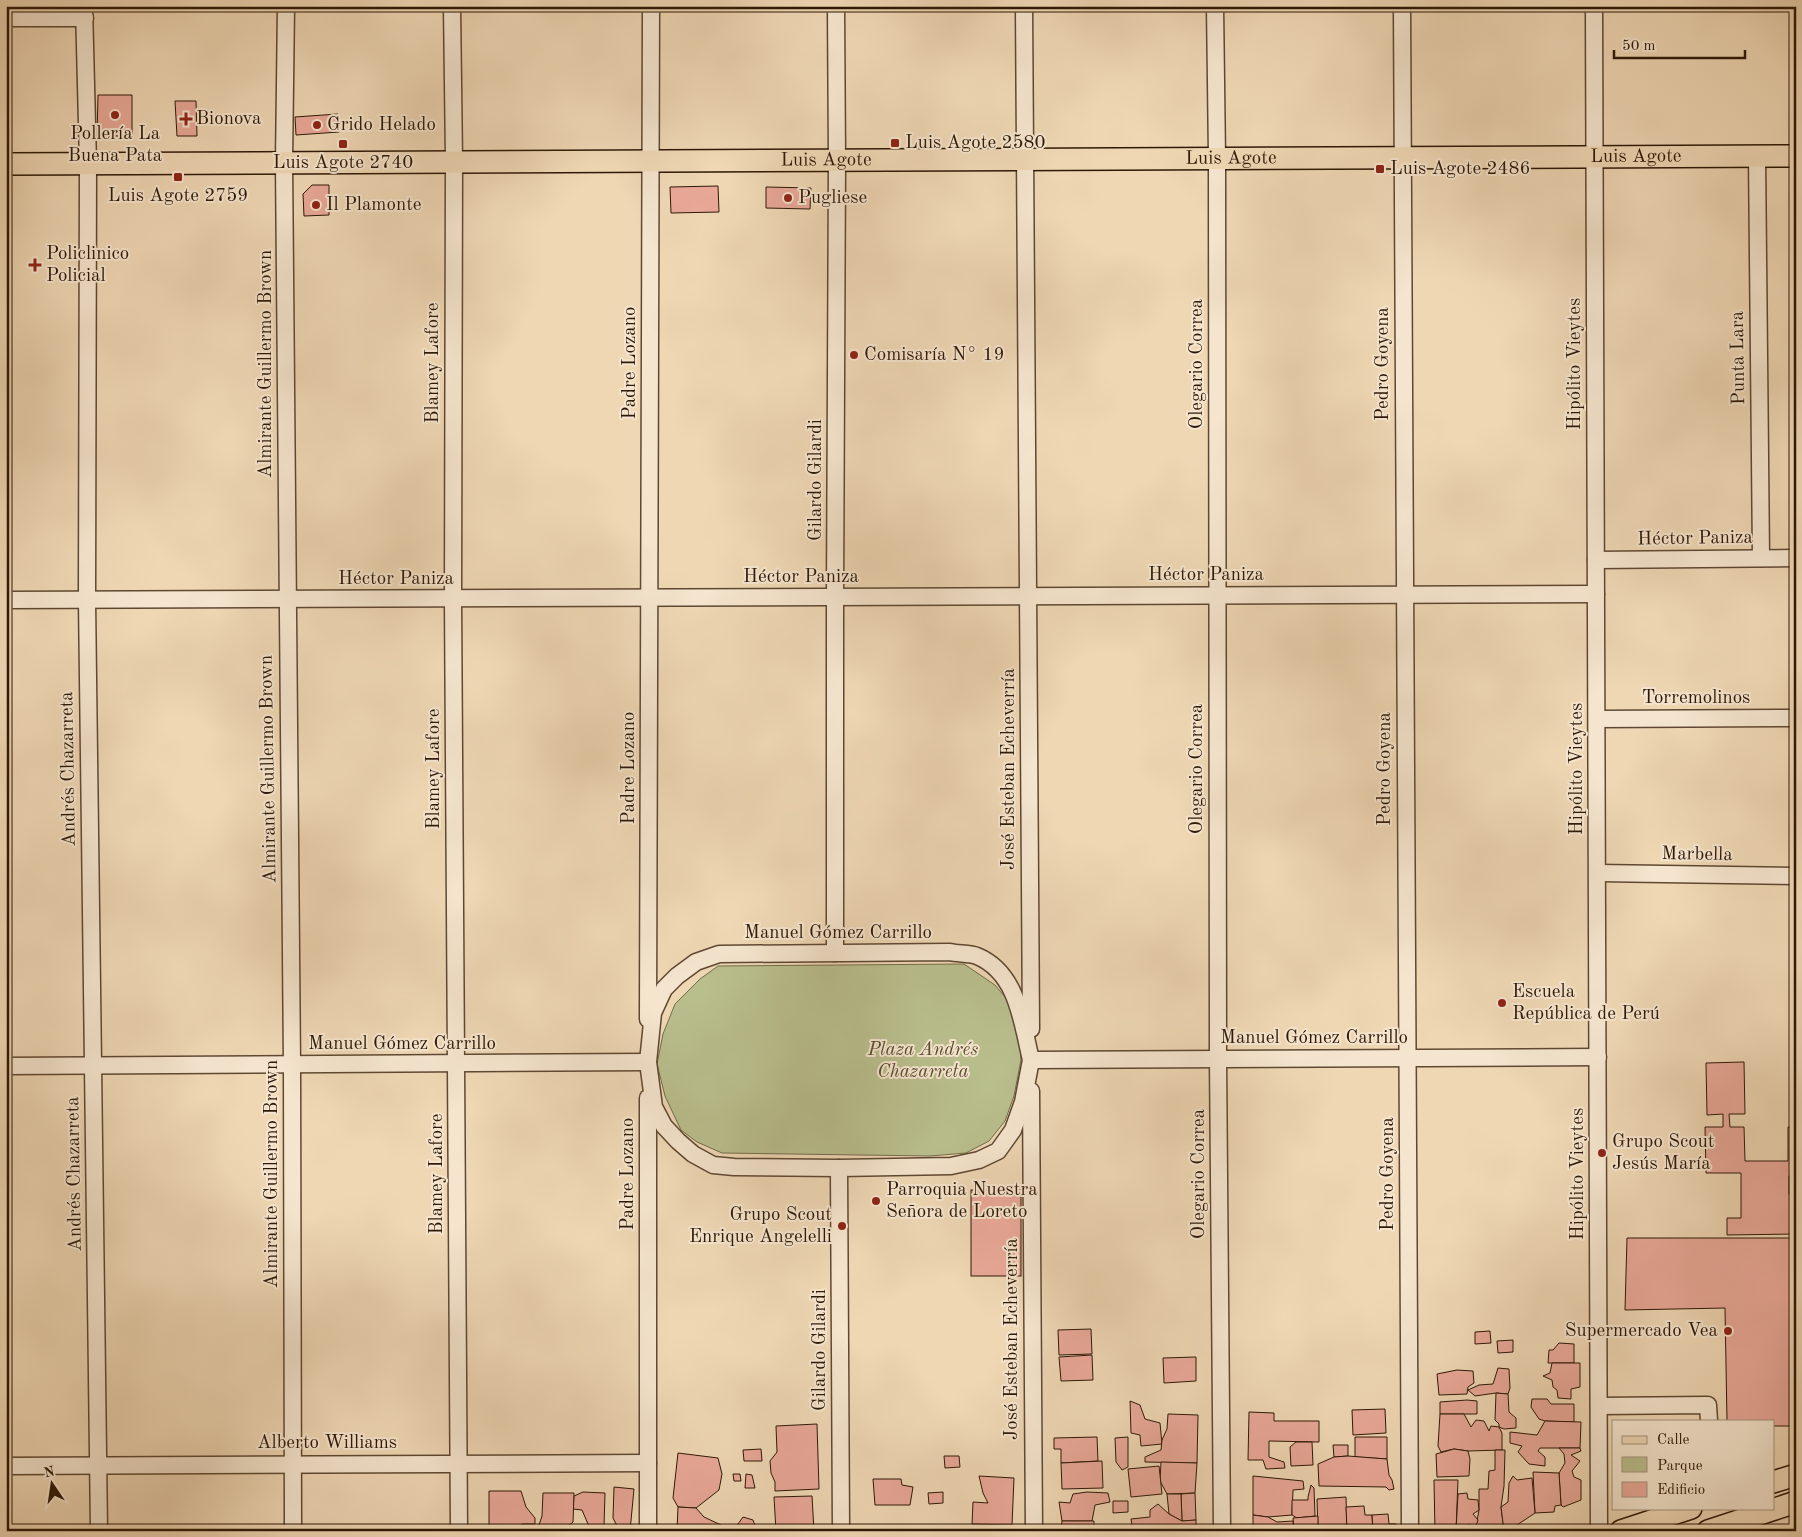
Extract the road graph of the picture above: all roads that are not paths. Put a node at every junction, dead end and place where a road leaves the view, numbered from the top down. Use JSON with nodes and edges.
{"nodes":[{"id":1,"x":286,"y":6,"type":"edge"},
{"id":2,"x":452,"y":6,"type":"edge"},
{"id":3,"x":651,"y":6,"type":"edge"},
{"id":4,"x":836,"y":6,"type":"edge"},
{"id":5,"x":1024,"y":6,"type":"edge"},
{"id":6,"x":1215,"y":6,"type":"edge"},
{"id":7,"x":1402,"y":6,"type":"edge"},
{"id":8,"x":1594,"y":6,"type":"edge"},
{"id":9,"x":85,"y":12,"type":"edge"},
{"id":10,"x":6,"y":18,"type":"edge"},
{"id":11,"x":1757,"y":156,"type":"junction"},
{"id":12,"x":1796,"y":156,"type":"edge"},
{"id":13,"x":1594,"y":157,"type":"junction"},
{"id":14,"x":1217,"y":158,"type":"junction"},
{"id":15,"x":1402,"y":158,"type":"junction"},
{"id":16,"x":1025,"y":160,"type":"junction"},
{"id":17,"x":837,"y":161,"type":"junction"},
{"id":18,"x":284,"y":162,"type":"junction"},
{"id":19,"x":454,"y":162,"type":"junction"},
{"id":20,"x":650,"y":162,"type":"junction"},
{"id":21,"x":6,"y":164,"type":"edge"},
{"id":22,"x":88,"y":164,"type":"junction"},
{"id":23,"x":1762,"y":558,"type":"junction"},
{"id":24,"x":1796,"y":558,"type":"edge"},
{"id":25,"x":1596,"y":560,"type":"junction"},
{"id":26,"x":1404,"y":594,"type":"junction"},
{"id":27,"x":1596,"y":594,"type":"junction"},
{"id":28,"x":1217,"y":595,"type":"junction"},
{"id":29,"x":835,"y":596,"type":"junction"},
{"id":30,"x":1028,"y":596,"type":"junction"},
{"id":31,"x":288,"y":598,"type":"junction"},
{"id":32,"x":649,"y":598,"type":"junction"},
{"id":33,"x":453,"y":599,"type":"junction"},
{"id":34,"x":6,"y":600,"type":"edge"},
{"id":35,"x":87,"y":600,"type":"junction"},
{"id":36,"x":1796,"y":718,"type":"edge"},
{"id":37,"x":1597,"y":719,"type":"junction"},
{"id":38,"x":1598,"y":873,"type":"junction"},
{"id":39,"x":1796,"y":876,"type":"edge"},
{"id":40,"x":836,"y":953,"type":"junction"},
{"id":41,"x":1598,"y":1057,"type":"junction"},
{"id":42,"x":1407,"y":1058,"type":"junction"},
{"id":43,"x":1218,"y":1059,"type":"junction"},
{"id":44,"x":1031,"y":1060,"type":"junction"},
{"id":45,"x":648,"y":1062,"type":"junction"},
{"id":46,"x":456,"y":1064,"type":"junction"},
{"id":47,"x":292,"y":1065,"type":"junction"},
{"id":48,"x":6,"y":1066,"type":"edge"},
{"id":49,"x":93,"y":1066,"type":"junction"},
{"id":50,"x":839,"y":1168,"type":"junction"},
{"id":51,"x":1599,"y":1406,"type":"junction"},
{"id":52,"x":1709,"y":1420,"type":"edge"},
{"id":53,"x":459,"y":1462,"type":"junction"},
{"id":54,"x":648,"y":1463,"type":"junction"},
{"id":55,"x":293,"y":1464,"type":"junction"},
{"id":56,"x":98,"y":1465,"type":"junction"},
{"id":57,"x":6,"y":1466,"type":"edge"},
{"id":58,"x":1796,"y":1475,"type":"edge"},
{"id":59,"x":1774,"y":1482,"type":"edge"},
{"id":60,"x":1796,"y":1502,"type":"edge"},
{"id":61,"x":1774,"y":1509,"type":"edge"},
{"id":62,"x":1685,"y":1510,"type":"edge"},
{"id":63,"x":1772,"y":1510,"type":"edge"},
{"id":64,"x":99,"y":1531,"type":"edge"},
{"id":65,"x":293,"y":1531,"type":"edge"},
{"id":66,"x":459,"y":1531,"type":"edge"},
{"id":67,"x":648,"y":1531,"type":"edge"},
{"id":68,"x":841,"y":1531,"type":"edge"},
{"id":69,"x":1034,"y":1531,"type":"edge"},
{"id":70,"x":1222,"y":1531,"type":"edge"},
{"id":71,"x":1410,"y":1531,"type":"edge"},
{"id":72,"x":1600,"y":1531,"type":"edge"},
{"id":73,"x":1621,"y":1531,"type":"edge"},
{"id":74,"x":1708,"y":1531,"type":"edge"}],
"edges":[{"from":1,"to":18,"type":"street","name":"Almirante Guillermo Brown"},
{"from":2,"to":19,"type":"street","name":"Blamey Lafore"},
{"from":3,"to":20,"type":"street","name":"Padre Lozano"},
{"from":4,"to":17,"type":"street","name":"Gilardo Gilardi"},
{"from":5,"to":16,"type":"street","name":"José Esteban Echeverría"},
{"from":6,"to":14,"type":"street","name":"Olegario Correa"},
{"from":7,"to":15,"type":"street","name":"Pedro Goyena"},
{"from":8,"to":13,"type":"street","name":"Hipólito Vieytes"},
{"from":9,"to":10,"type":"street"},
{"from":9,"to":22,"type":"street","name":"Andrés Chazarreta"},
{"from":11,"to":12,"type":"main road","name":"Luis Agote"},
{"from":11,"to":13,"type":"main road","name":"Luis Agote"},
{"from":11,"to":23,"type":"street","name":"Punta Lara"},
{"from":13,"to":15,"type":"main road","name":"Luis Agote"},
{"from":13,"to":25,"type":"street","name":"Hipólito Vieytes"},
{"from":14,"to":15,"type":"main road","name":"Luis Agote"},
{"from":14,"to":16,"type":"main road","name":"Luis Agote"},
{"from":14,"to":28,"type":"street","name":"Olegario Correa"},
{"from":15,"to":26,"type":"street","name":"Pedro Goyena"},
{"from":16,"to":17,"type":"main road","name":"Luis Agote"},
{"from":16,"to":30,"type":"street","name":"José Esteban Echeverría"},
{"from":17,"to":20,"type":"main road","name":"Luis Agote"},
{"from":17,"to":29,"type":"street","name":"Gilardo Gilardi"},
{"from":18,"to":19,"type":"main road","name":"Luis Agote"},
{"from":18,"to":22,"type":"main road","name":"Luis Agote"},
{"from":18,"to":31,"type":"street","name":"Almirante Guillermo Brown"},
{"from":19,"to":20,"type":"main road","name":"Luis Agote"},
{"from":19,"to":33,"type":"street","name":"Blamey Lafore"},
{"from":20,"to":32,"type":"street","name":"Padre Lozano"},
{"from":21,"to":22,"type":"main road","name":"Luis Agote"},
{"from":22,"to":35,"type":"street","name":"Andrés Chazarreta"},
{"from":23,"to":24,"type":"street","name":"Héctor Paniza"},
{"from":23,"to":25,"type":"street","name":"Héctor Paniza"},
{"from":25,"to":27,"type":"street","name":"Hipólito Vieytes"},
{"from":26,"to":27,"type":"street","name":"Héctor Paniza"},
{"from":26,"to":28,"type":"street","name":"Héctor Paniza"},
{"from":26,"to":42,"type":"street","name":"Pedro Goyena"},
{"from":27,"to":37,"type":"street","name":"Hipólito Vieytes"},
{"from":28,"to":30,"type":"street","name":"Héctor Paniza"},
{"from":28,"to":43,"type":"street","name":"Olegario Correa"},
{"from":29,"to":30,"type":"street","name":"Héctor Paniza"},
{"from":29,"to":32,"type":"street","name":"Héctor Paniza"},
{"from":29,"to":40,"type":"street","name":"Gilardo Gilardi"},
{"from":30,"to":44,"type":"street","name":"José Esteban Echeverría"},
{"from":31,"to":33,"type":"street","name":"Héctor Paniza"},
{"from":31,"to":35,"type":"street","name":"Héctor Paniza"},
{"from":31,"to":47,"type":"street","name":"Almirante Guillermo Brown"},
{"from":32,"to":33,"type":"street","name":"Héctor Paniza"},
{"from":32,"to":45,"type":"street","name":"Padre Lozano"},
{"from":33,"to":46,"type":"street","name":"Blamey Lafore"},
{"from":34,"to":35,"type":"street","name":"Héctor Paniza"},
{"from":35,"to":49,"type":"street","name":"Andrés Chazarreta"},
{"from":36,"to":37,"type":"street","name":"Torremolinos"},
{"from":37,"to":38,"type":"street","name":"Hipólito Vieytes"},
{"from":38,"to":39,"type":"street","name":"Marbella"},
{"from":38,"to":41,"type":"street","name":"Hipólito Vieytes"},
{"from":40,"to":44,"type":"street","name":"Manuel Gómez Carrillo"},
{"from":40,"to":45,"type":"street","name":"Manuel Gómez Carrillo"},
{"from":41,"to":42,"type":"street","name":"Manuel Gómez Carrillo"},
{"from":41,"to":51,"type":"street","name":"Hipólito Vieytes"},
{"from":42,"to":43,"type":"street","name":"Manuel Gómez Carrillo"},
{"from":42,"to":71,"type":"street","name":"Pedro Goyena"},
{"from":43,"to":44,"type":"street","name":"Manuel Gómez Carrillo"},
{"from":43,"to":70,"type":"street","name":"Olegario Correa"},
{"from":44,"to":50,"type":"street","name":"Manuel Gómez Carrillo"},
{"from":44,"to":69,"type":"street","name":"José Esteban Echeverría"},
{"from":45,"to":46,"type":"street","name":"Manuel Gómez Carrillo"},
{"from":45,"to":50,"type":"street","name":"Manuel Gómez Carrillo"},
{"from":45,"to":54,"type":"street","name":"Padre Lozano"},
{"from":46,"to":47,"type":"street","name":"Manuel Gómez Carrillo"},
{"from":46,"to":53,"type":"street","name":"Blamey Lafore"},
{"from":47,"to":49,"type":"street","name":"Manuel Gómez Carrillo"},
{"from":47,"to":55,"type":"street","name":"Almirante Guillermo Brown"},
{"from":48,"to":49,"type":"street","name":"Manuel Gómez Carrillo"},
{"from":49,"to":56,"type":"street","name":"Andrés Chazarreta"},
{"from":50,"to":68,"type":"street","name":"Gilardo Gilardi"},
{"from":51,"to":52,"type":"street"},
{"from":51,"to":72,"type":"street","name":"Hipólito Vieytes"},
{"from":53,"to":54,"type":"street","name":"Alberto Williams"},
{"from":53,"to":55,"type":"street","name":"Alberto Williams"},
{"from":53,"to":66,"type":"street","name":"Blamey Lafore"},
{"from":54,"to":67,"type":"street","name":"Padre Lozano"},
{"from":55,"to":56,"type":"street","name":"Alberto Williams"},
{"from":55,"to":65,"type":"street","name":"Almirante Guillermo Brown"},
{"from":56,"to":57,"type":"street","name":"Alberto Williams"},
{"from":56,"to":64,"type":"street","name":"Andrés Chazarreta"},
{"from":58,"to":59,"type":"main road"},
{"from":60,"to":61,"type":"main road"},
{"from":62,"to":73,"type":"main road"},
{"from":63,"to":74,"type":"main road"}]}
